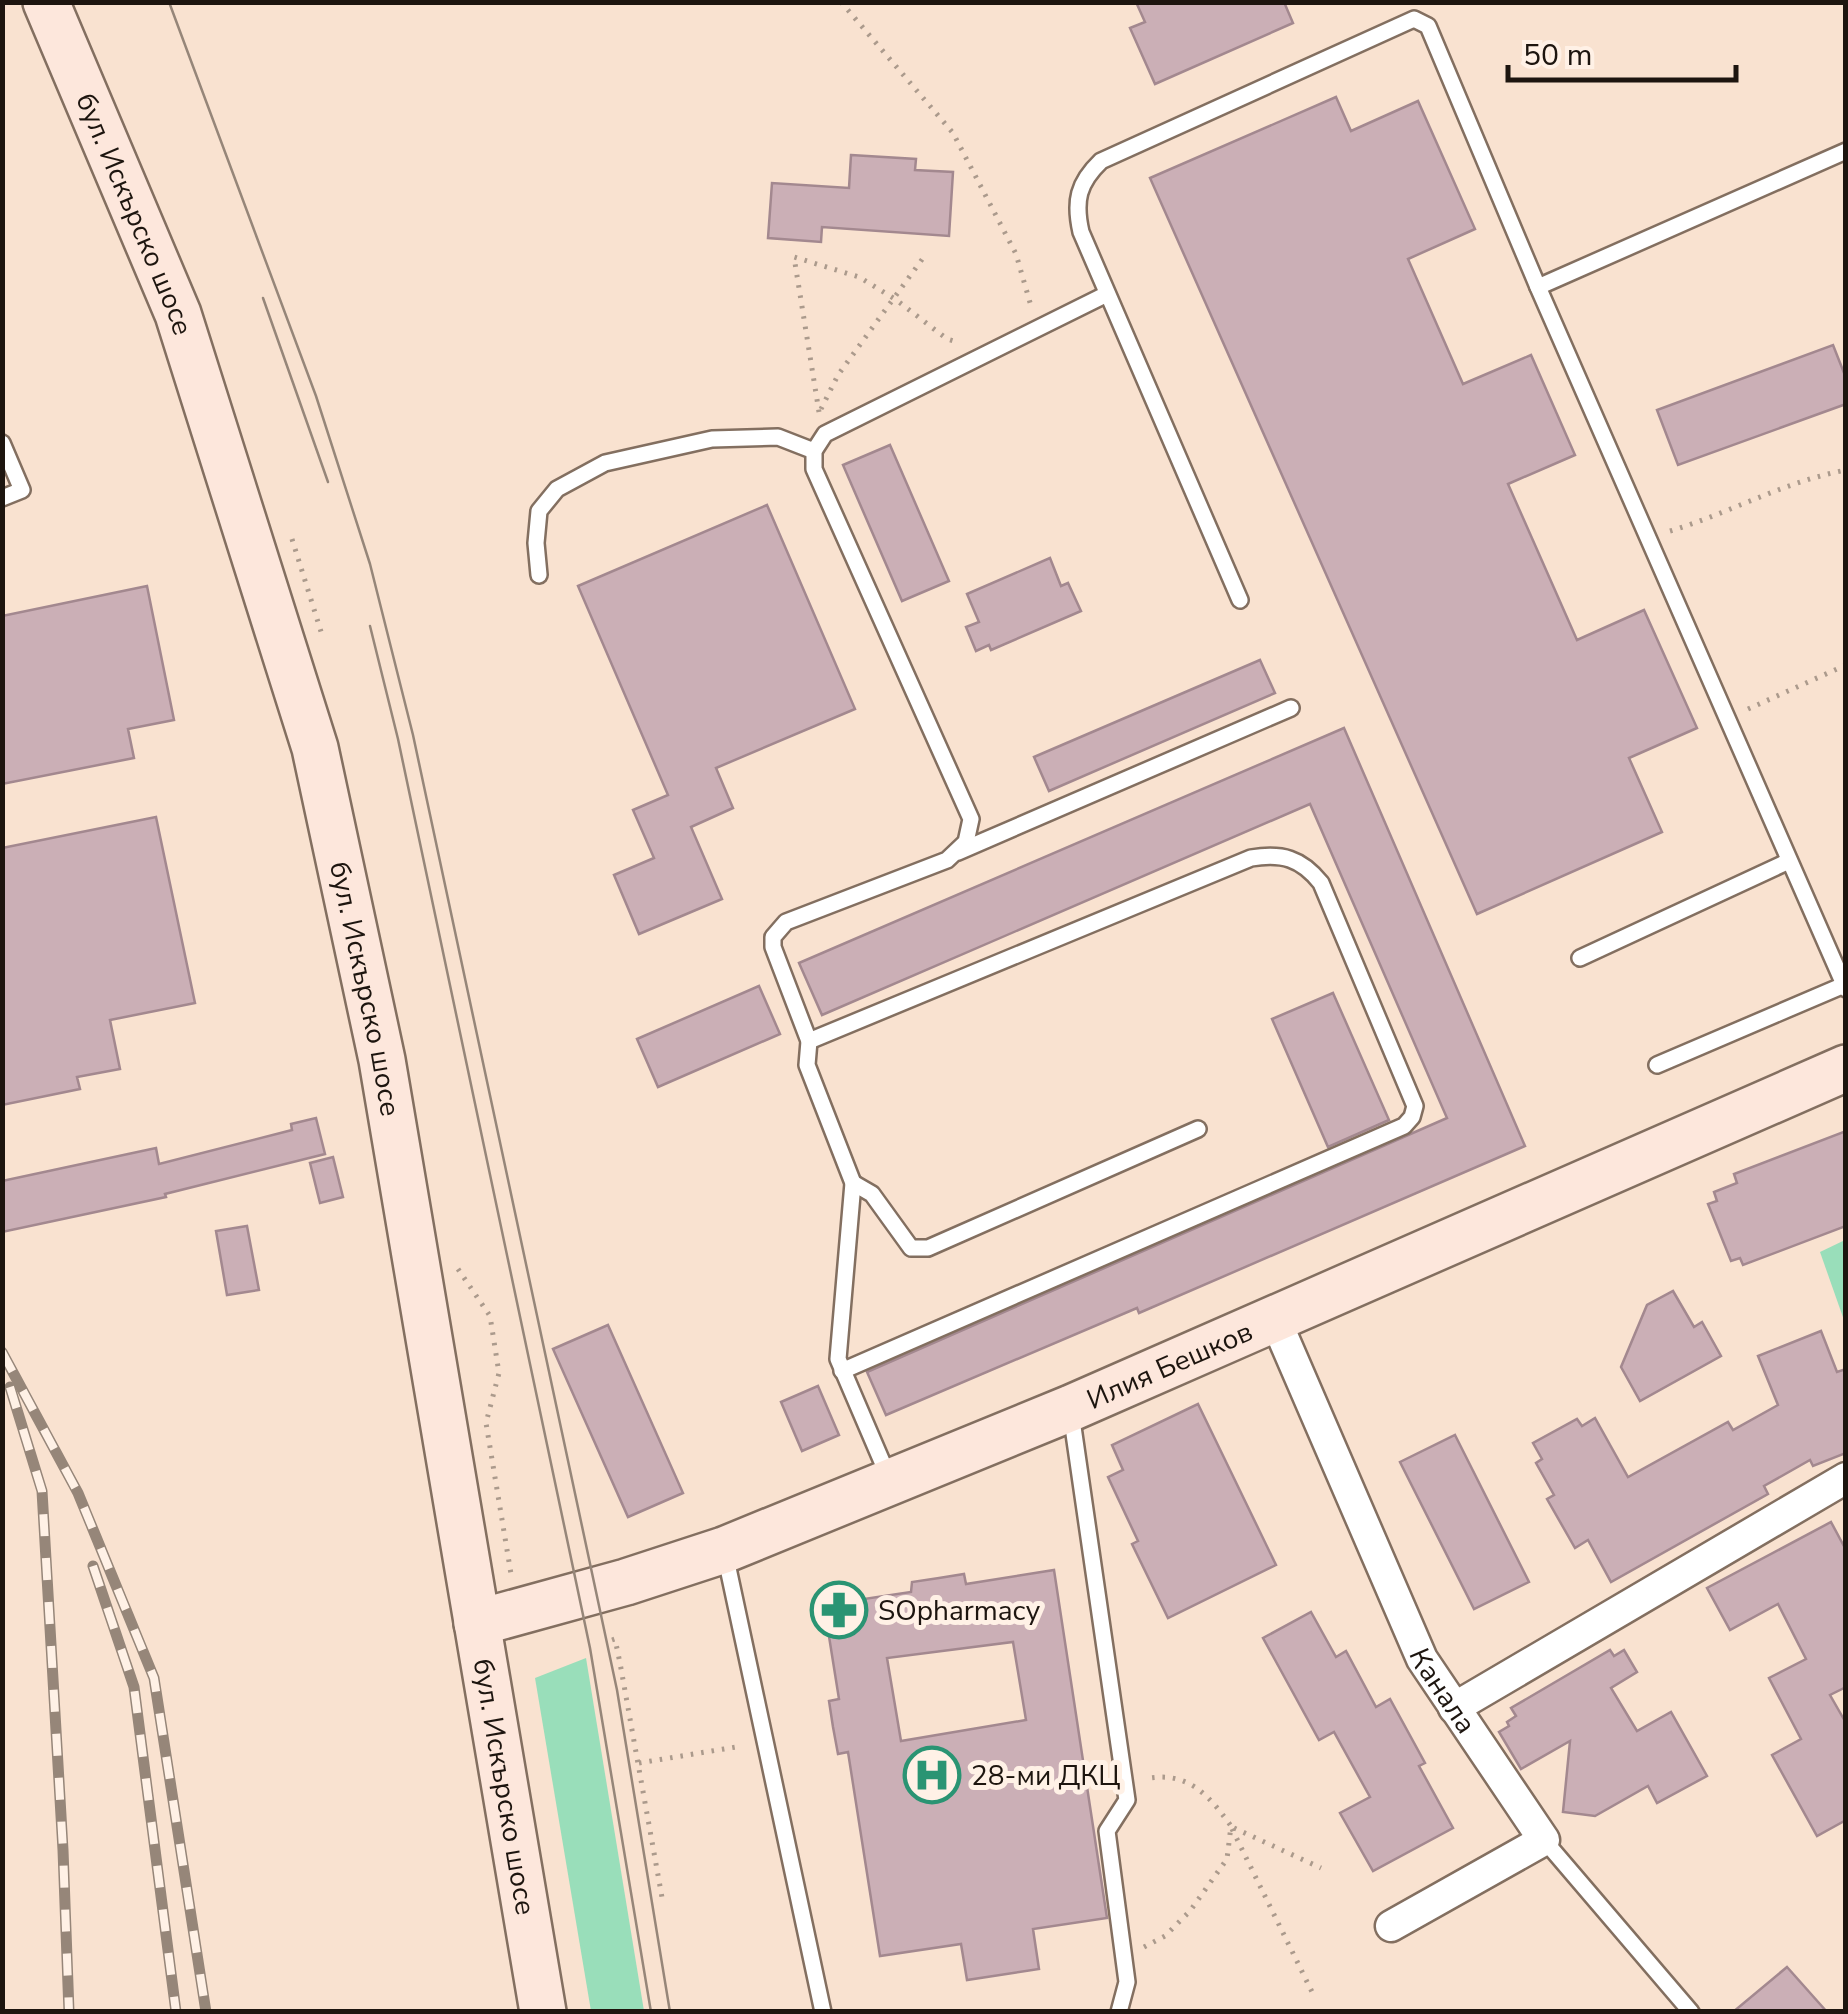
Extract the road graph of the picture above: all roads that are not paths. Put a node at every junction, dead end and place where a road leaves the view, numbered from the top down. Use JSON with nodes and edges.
{"nodes":[{"id":1,"x":46,"y":2,"type":"edge"},
{"id":2,"x":1846,"y":151,"type":"edge"},
{"id":3,"x":1538,"y":287,"type":"junction"},
{"id":4,"x":1107,"y":294,"type":"junction"},
{"id":5,"x":2,"y":443,"type":"edge"},
{"id":6,"x":814,"y":451,"type":"junction"},
{"id":7,"x":2,"y":498,"type":"edge"},
{"id":8,"x":539,"y":575,"type":"dead end"},
{"id":9,"x":1240,"y":600,"type":"dead end"},
{"id":10,"x":1291,"y":708,"type":"dead end"},
{"id":11,"x":958,"y":852,"type":"junction"},
{"id":12,"x":1789,"y":861,"type":"junction"},
{"id":13,"x":1580,"y":958,"type":"dead end"},
{"id":14,"x":1845,"y":987,"type":"edge"},
{"id":15,"x":809,"y":1041,"type":"junction"},
{"id":16,"x":1657,"y":1066,"type":"dead end"},
{"id":17,"x":1846,"y":1068,"type":"edge"},
{"id":18,"x":1198,"y":1128,"type":"dead end"},
{"id":19,"x":853,"y":1183,"type":"junction"},
{"id":20,"x":1275,"y":1320,"type":"junction"},
{"id":21,"x":842,"y":1371,"type":"junction"},
{"id":22,"x":1070,"y":1408,"type":"junction"},
{"id":23,"x":1846,"y":1478,"type":"edge"},
{"id":24,"x":890,"y":1482,"type":"junction"},
{"id":25,"x":724,"y":1550,"type":"junction"},
{"id":26,"x":477,"y":1623,"type":"junction"},
{"id":27,"x":1454,"y":1708,"type":"junction"},
{"id":28,"x":1544,"y":1840,"type":"junction"},
{"id":29,"x":1391,"y":1926,"type":"dead end"},
{"id":30,"x":543,"y":2012,"type":"edge"},
{"id":31,"x":822,"y":2012,"type":"edge"},
{"id":32,"x":1118,"y":2012,"type":"edge"},
{"id":33,"x":1691,"y":2012,"type":"edge"}],
"edges":[{"from":1,"to":26,"type":"main road","name":"бул. Искърско шосе"},
{"from":2,"to":3,"type":"lane"},
{"from":3,"to":4,"type":"lane"},
{"from":3,"to":12,"type":"lane"},
{"from":4,"to":6,"type":"lane"},
{"from":4,"to":9,"type":"lane"},
{"from":5,"to":7,"type":"lane"},
{"from":6,"to":8,"type":"lane"},
{"from":6,"to":11,"type":"lane"},
{"from":10,"to":11,"type":"lane"},
{"from":11,"to":15,"type":"lane"},
{"from":12,"to":13,"type":"lane"},
{"from":12,"to":14,"type":"lane"},
{"from":14,"to":16,"type":"lane"},
{"from":15,"to":19,"type":"lane"},
{"from":15,"to":21,"type":"lane"},
{"from":17,"to":20,"type":"main road","name":"Илия Бешков"},
{"from":18,"to":19,"type":"lane"},
{"from":19,"to":21,"type":"lane"},
{"from":20,"to":22,"type":"main road","name":"Илия Бешков"},
{"from":20,"to":27,"type":"street","name":"Канала"},
{"from":21,"to":24,"type":"lane"},
{"from":22,"to":24,"type":"main road","name":"Илия Бешков"},
{"from":22,"to":32,"type":"lane"},
{"from":23,"to":27,"type":"street"},
{"from":24,"to":25,"type":"main road","name":"Илия Бешков"},
{"from":25,"to":26,"type":"main road","name":"Илия Бешков"},
{"from":25,"to":31,"type":"lane"},
{"from":26,"to":30,"type":"main road","name":"бул. Искърско шосе"},
{"from":27,"to":28,"type":"street","name":"Канала"},
{"from":28,"to":29,"type":"street"},
{"from":28,"to":33,"type":"lane","name":"Канала"}]}
